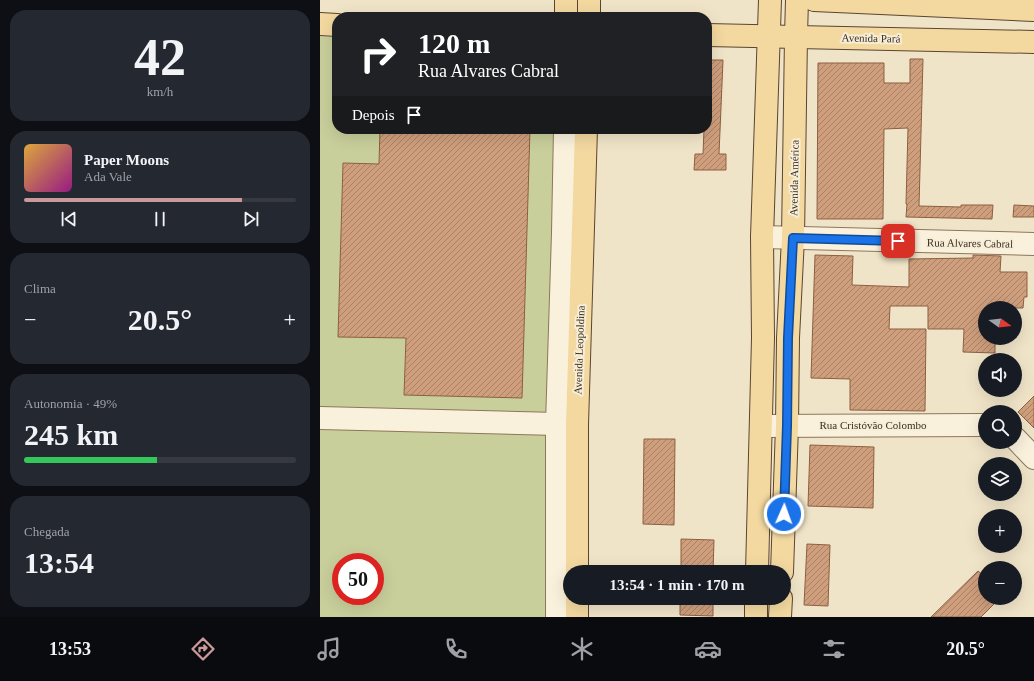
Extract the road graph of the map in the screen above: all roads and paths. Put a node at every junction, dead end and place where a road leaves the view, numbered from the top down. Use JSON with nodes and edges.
{"nodes":[{"id":1,"x":566,"y":0,"type":"edge"},
{"id":2,"x":589,"y":0,"type":"edge"},
{"id":3,"x":770,"y":0,"type":"edge"},
{"id":4,"x":797,"y":0,"type":"edge"},
{"id":5,"x":814,"y":0,"type":"edge"},
{"id":6,"x":1034,"y":10,"type":"edge"},
{"id":7,"x":566,"y":12,"type":"edge"},
{"id":8,"x":589,"y":12,"type":"edge"},
{"id":9,"x":320,"y":24,"type":"edge"},
{"id":10,"x":332,"y":25,"type":"edge"},
{"id":11,"x":712,"y":35,"type":"edge"},
{"id":12,"x":769,"y":36,"type":"junction"},
{"id":13,"x":796,"y":36,"type":"junction"},
{"id":14,"x":1034,"y":42,"type":"edge"},
{"id":15,"x":565,"y":134,"type":"edge"},
{"id":16,"x":586,"y":134,"type":"edge"},
{"id":17,"x":762,"y":237,"type":"junction"},
{"id":18,"x":793,"y":238,"type":"junction"},
{"id":19,"x":1034,"y":244,"type":"edge"},
{"id":20,"x":320,"y":418,"type":"edge"},
{"id":21,"x":557,"y":424,"type":"junction"},
{"id":22,"x":978,"y":425,"type":"edge"},
{"id":23,"x":761,"y":426,"type":"junction"},
{"id":24,"x":787,"y":426,"type":"junction"},
{"id":25,"x":1022,"y":445,"type":"edge"},
{"id":26,"x":1034,"y":458,"type":"edge"},
{"id":27,"x":577,"y":565,"type":"edge"},
{"id":28,"x":757,"y":565,"type":"edge"},
{"id":29,"x":782,"y":565,"type":"edge"},
{"id":30,"x":577,"y":605,"type":"edge"},
{"id":31,"x":756,"y":605,"type":"edge"},
{"id":32,"x":781,"y":605,"type":"edge"},
{"id":33,"x":557,"y":617,"type":"edge"},
{"id":34,"x":577,"y":617,"type":"edge"},
{"id":35,"x":756,"y":617,"type":"edge"},
{"id":36,"x":780,"y":617,"type":"edge"}],
"edges":[{"from":1,"to":7,"type":"main road"},
{"from":2,"to":8,"type":"main road"},
{"from":3,"to":12,"type":"main road"},
{"from":4,"to":13,"type":"main road","name":"Avenida América"},
{"from":5,"to":6,"type":"main road"},
{"from":9,"to":10,"type":"main road"},
{"from":11,"to":12,"type":"main road","name":"Avenida Pará"},
{"from":12,"to":13,"type":"main road","name":"Avenida Pará"},
{"from":12,"to":17,"type":"main road"},
{"from":13,"to":14,"type":"main road","name":"Avenida Pará"},
{"from":13,"to":18,"type":"main road","name":"Avenida América"},
{"from":15,"to":21,"type":"street"},
{"from":16,"to":27,"type":"main road","name":"Avenida Leopoldina"},
{"from":17,"to":18,"type":"street","name":"Rua Alvares Cabral"},
{"from":17,"to":23,"type":"main road"},
{"from":18,"to":19,"type":"street","name":"Rua Alvares Cabral"},
{"from":18,"to":24,"type":"main road","name":"Avenida América"},
{"from":20,"to":21,"type":"street"},
{"from":21,"to":33,"type":"street"},
{"from":22,"to":24,"type":"street","name":"Rua Cristóvão Colombo"},
{"from":23,"to":24,"type":"street","name":"Rua Cristóvão Colombo"},
{"from":23,"to":28,"type":"main road"},
{"from":24,"to":29,"type":"main road","name":"Avenida América"},
{"from":25,"to":26,"type":"street"},
{"from":30,"to":34,"type":"main road"},
{"from":31,"to":35,"type":"main road"},
{"from":32,"to":36,"type":"main road"}]}
